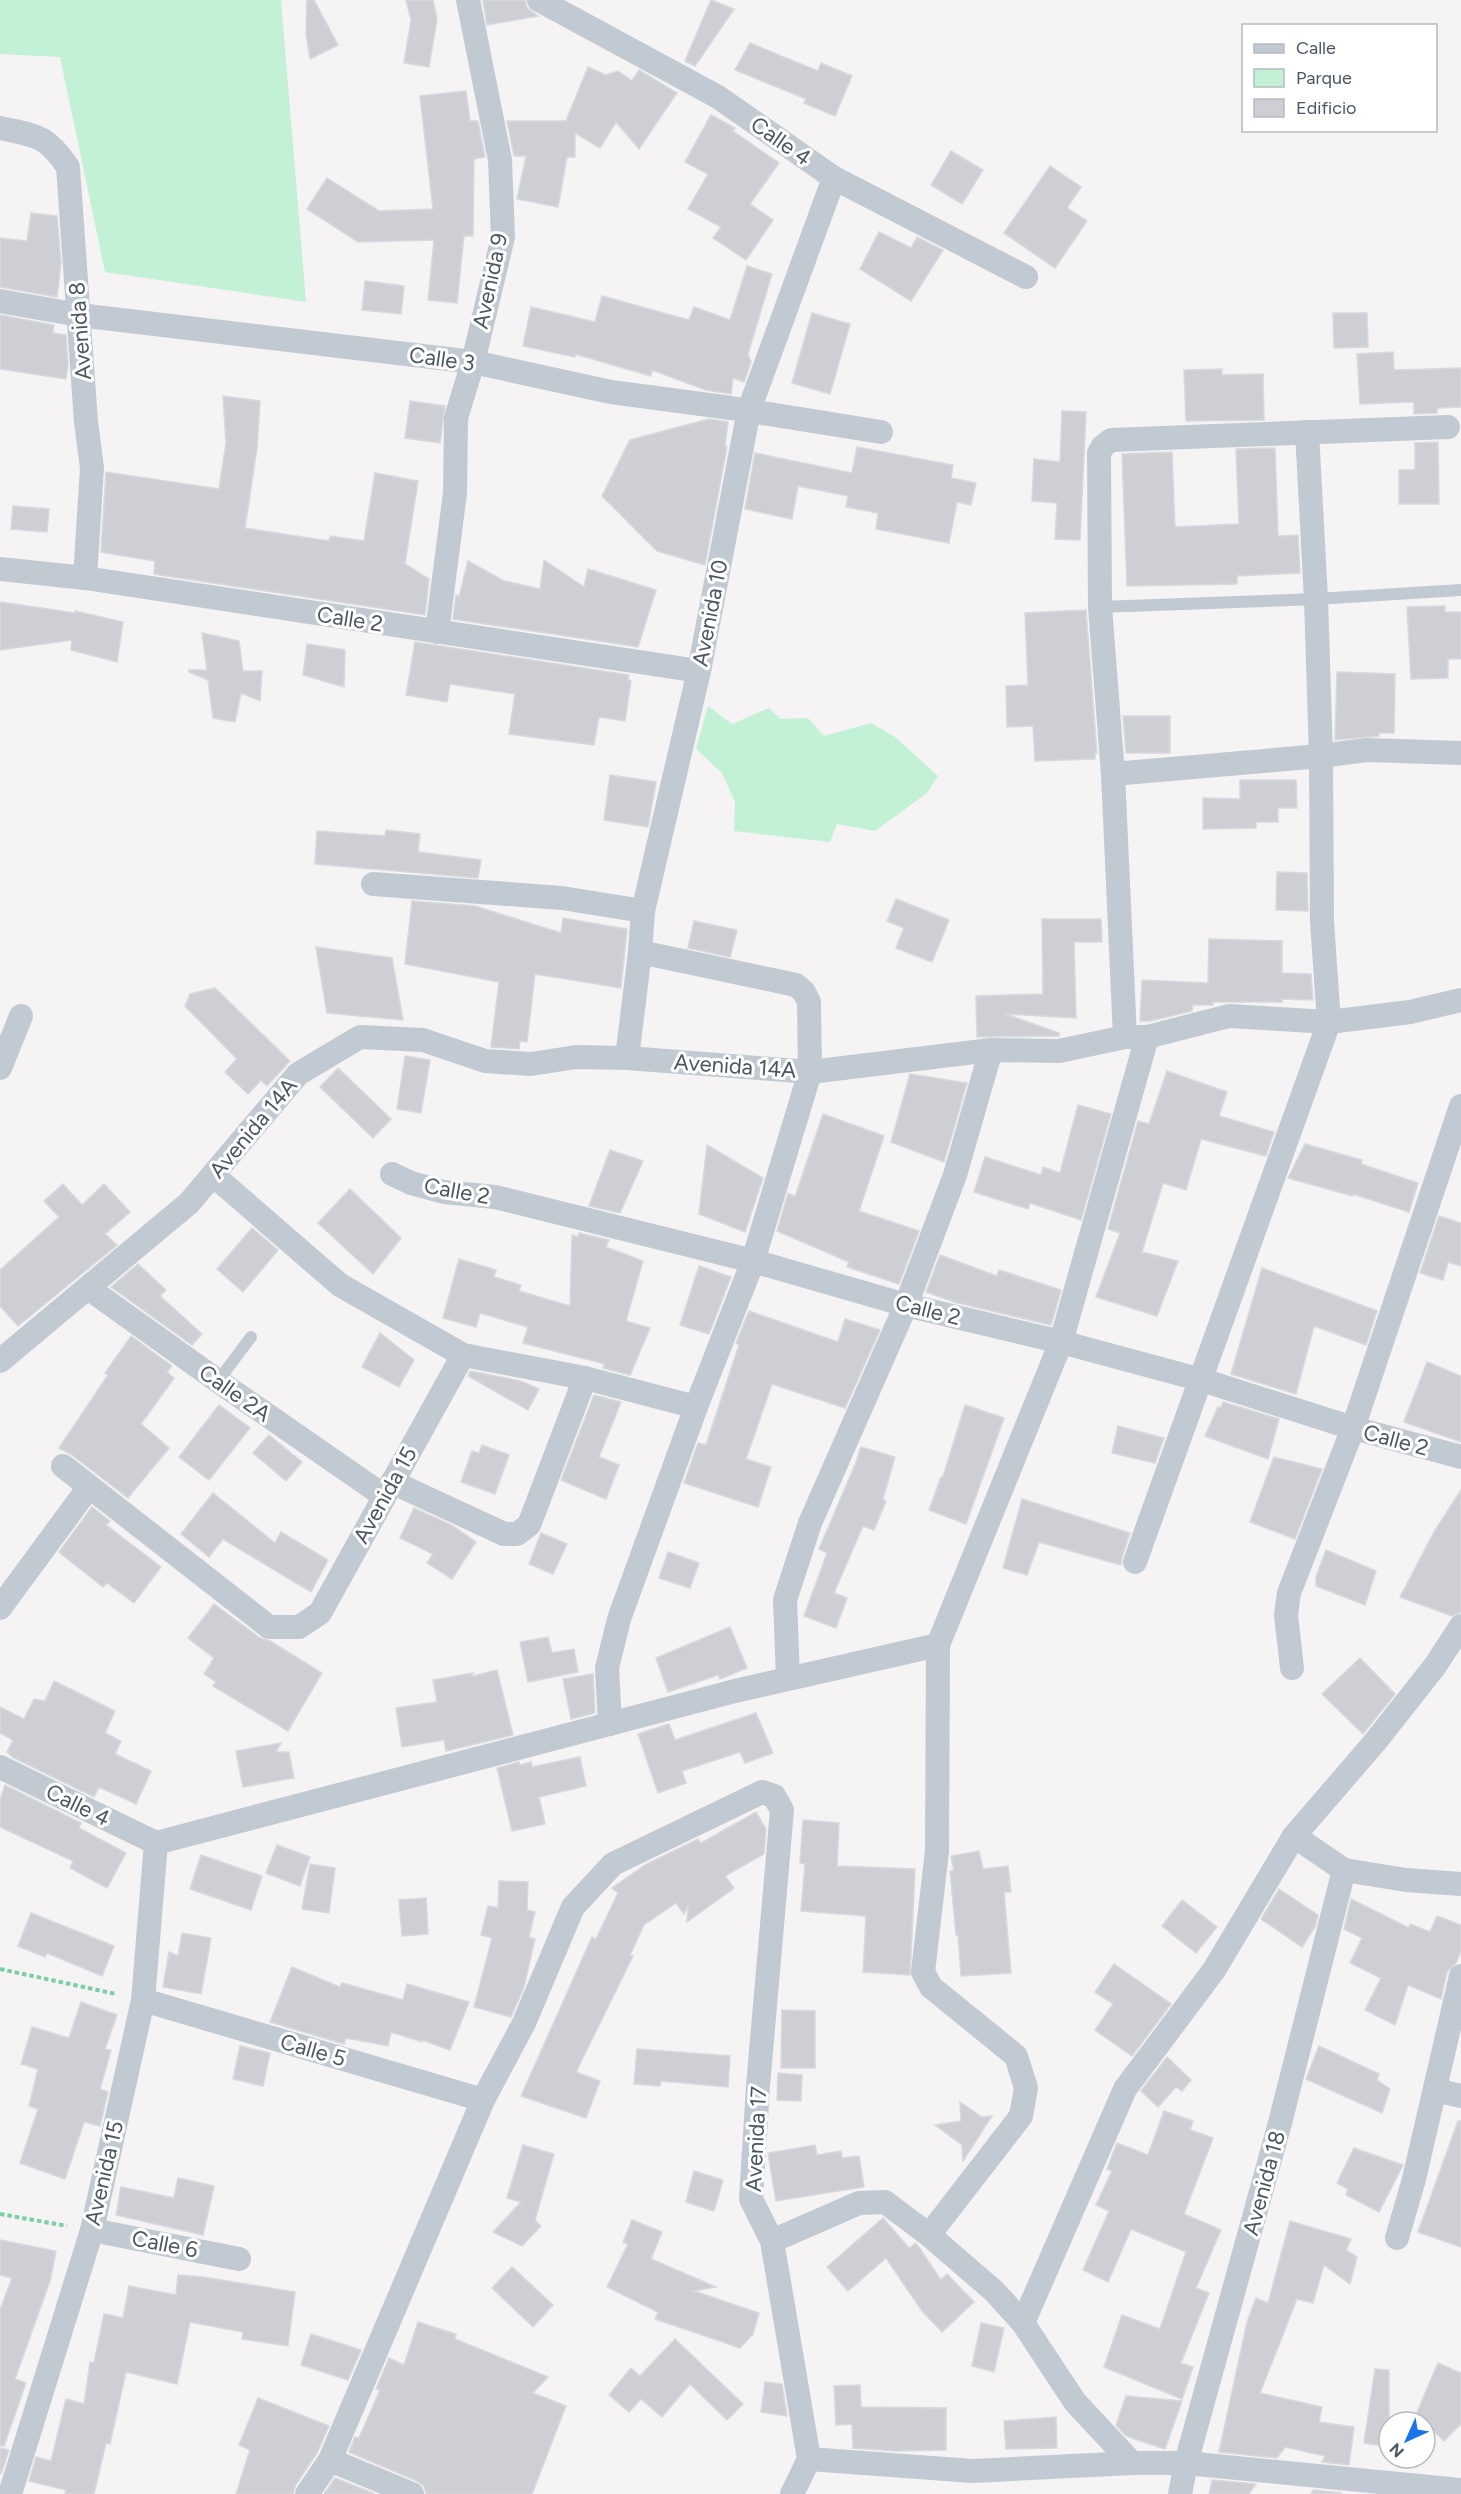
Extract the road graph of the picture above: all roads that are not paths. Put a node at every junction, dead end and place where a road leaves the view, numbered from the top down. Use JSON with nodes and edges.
{"nodes":[{"id":1,"x":468,"y":0,"type":"edge"},
{"id":2,"x":539,"y":0,"type":"edge"},
{"id":3,"x":0,"y":128,"type":"edge"},
{"id":4,"x":834,"y":178,"type":"junction"},
{"id":5,"x":1026,"y":277,"type":"dead end"},
{"id":6,"x":0,"y":301,"type":"edge"},
{"id":7,"x":79,"y":315,"type":"junction"},
{"id":8,"x":473,"y":362,"type":"junction"},
{"id":9,"x":749,"y":410,"type":"junction"},
{"id":10,"x":1448,"y":427,"type":"dead end"},
{"id":11,"x":881,"y":432,"type":"dead end"},
{"id":12,"x":1307,"y":432,"type":"junction"},
{"id":13,"x":0,"y":569,"type":"edge"},
{"id":14,"x":85,"y":578,"type":"junction"},
{"id":15,"x":1461,"y":590,"type":"edge"},
{"id":16,"x":1316,"y":598,"type":"junction"},
{"id":17,"x":1100,"y":607,"type":"junction"},
{"id":18,"x":437,"y":633,"type":"junction"},
{"id":19,"x":699,"y":671,"type":"junction"},
{"id":20,"x":1461,"y":753,"type":"edge"},
{"id":21,"x":1321,"y":756,"type":"junction"},
{"id":22,"x":1113,"y":774,"type":"junction"},
{"id":23,"x":373,"y":884,"type":"dead end"},
{"id":24,"x":643,"y":911,"type":"junction"},
{"id":25,"x":640,"y":952,"type":"junction"},
{"id":26,"x":1461,"y":1000,"type":"edge"},
{"id":27,"x":21,"y":1016,"type":"dead end"},
{"id":28,"x":1329,"y":1022,"type":"junction"},
{"id":29,"x":1136,"y":1037,"type":"junction"},
{"id":30,"x":991,"y":1050,"type":"junction"},
{"id":31,"x":627,"y":1058,"type":"junction"},
{"id":32,"x":0,"y":1068,"type":"edge"},
{"id":33,"x":810,"y":1072,"type":"junction"},
{"id":34,"x":1461,"y":1106,"type":"edge"},
{"id":35,"x":392,"y":1174,"type":"dead end"},
{"id":36,"x":213,"y":1175,"type":"junction"},
{"id":37,"x":753,"y":1261,"type":"junction"},
{"id":38,"x":88,"y":1288,"type":"junction"},
{"id":39,"x":906,"y":1305,"type":"junction"},
{"id":40,"x":251,"y":1337,"type":"dead end"},
{"id":41,"x":1061,"y":1342,"type":"junction"},
{"id":42,"x":463,"y":1355,"type":"junction"},
{"id":43,"x":0,"y":1361,"type":"edge"},
{"id":44,"x":585,"y":1378,"type":"junction"},
{"id":45,"x":1202,"y":1380,"type":"junction"},
{"id":46,"x":218,"y":1381,"type":"junction"},
{"id":47,"x":696,"y":1407,"type":"junction"},
{"id":48,"x":1353,"y":1428,"type":"junction"},
{"id":49,"x":1461,"y":1457,"type":"edge"},
{"id":50,"x":63,"y":1466,"type":"dead end"},
{"id":51,"x":89,"y":1487,"type":"junction"},
{"id":52,"x":388,"y":1489,"type":"junction"},
{"id":53,"x":1135,"y":1562,"type":"dead end"},
{"id":54,"x":0,"y":1608,"type":"edge"},
{"id":55,"x":1461,"y":1626,"type":"edge"},
{"id":56,"x":938,"y":1645,"type":"junction"},
{"id":57,"x":1292,"y":1668,"type":"dead end"},
{"id":58,"x":788,"y":1678,"type":"junction"},
{"id":59,"x":610,"y":1724,"type":"junction"},
{"id":60,"x":0,"y":1767,"type":"edge"},
{"id":61,"x":1294,"y":1836,"type":"junction"},
{"id":62,"x":156,"y":1843,"type":"junction"},
{"id":63,"x":1344,"y":1870,"type":"junction"},
{"id":64,"x":1461,"y":1884,"type":"edge"},
{"id":65,"x":1461,"y":1976,"type":"edge"},
{"id":66,"x":143,"y":2000,"type":"junction"},
{"id":67,"x":1435,"y":2090,"type":"junction"},
{"id":68,"x":1461,"y":2096,"type":"edge"},
{"id":69,"x":483,"y":2100,"type":"junction"},
{"id":70,"x":92,"y":2230,"type":"junction"},
{"id":71,"x":929,"y":2235,"type":"junction"},
{"id":72,"x":1397,"y":2238,"type":"dead end"},
{"id":73,"x":772,"y":2241,"type":"junction"},
{"id":74,"x":239,"y":2259,"type":"dead end"},
{"id":75,"x":1023,"y":2323,"type":"junction"},
{"id":76,"x":809,"y":2458,"type":"junction"},
{"id":77,"x":330,"y":2460,"type":"junction"},
{"id":78,"x":1132,"y":2463,"type":"junction"},
{"id":79,"x":1186,"y":2463,"type":"junction"},
{"id":80,"x":1461,"y":2490,"type":"edge"},
{"id":81,"x":10,"y":2494,"type":"edge"},
{"id":82,"x":307,"y":2494,"type":"edge"},
{"id":83,"x":412,"y":2494,"type":"edge"},
{"id":84,"x":792,"y":2494,"type":"edge"},
{"id":85,"x":1180,"y":2494,"type":"edge"}],
"edges":[{"from":1,"to":8,"type":"street","name":"Avenida 9"},
{"from":2,"to":4,"type":"street","name":"Calle 4"},
{"from":3,"to":7,"type":"street","name":"Avenida 8"},
{"from":4,"to":5,"type":"street","name":"Calle 4"},
{"from":4,"to":9,"type":"street","name":"Avenida 10"},
{"from":6,"to":7,"type":"street","name":"Calle 3"},
{"from":7,"to":8,"type":"street","name":"Calle 3"},
{"from":7,"to":14,"type":"street","name":"Avenida 8"},
{"from":8,"to":9,"type":"street","name":"Calle 3"},
{"from":8,"to":18,"type":"street","name":"Avenida 9"},
{"from":9,"to":11,"type":"street","name":"Calle 3"},
{"from":9,"to":19,"type":"street","name":"Avenida 10"},
{"from":10,"to":12,"type":"street"},
{"from":12,"to":16,"type":"street"},
{"from":12,"to":17,"type":"street"},
{"from":13,"to":14,"type":"street","name":"Calle 2"},
{"from":14,"to":18,"type":"street","name":"Calle 2"},
{"from":15,"to":16,"type":"lane"},
{"from":16,"to":17,"type":"lane"},
{"from":16,"to":21,"type":"street"},
{"from":17,"to":22,"type":"street"},
{"from":18,"to":19,"type":"street","name":"Calle 2"},
{"from":19,"to":24,"type":"street","name":"Avenida 10"},
{"from":20,"to":21,"type":"street"},
{"from":21,"to":22,"type":"street"},
{"from":21,"to":28,"type":"street"},
{"from":22,"to":29,"type":"street"},
{"from":23,"to":24,"type":"street"},
{"from":24,"to":25,"type":"street","name":"Avenida 10"},
{"from":25,"to":31,"type":"street","name":"Avenida 10"},
{"from":25,"to":33,"type":"street"},
{"from":26,"to":28,"type":"street","name":"Avenida 14A"},
{"from":27,"to":32,"type":"street"},
{"from":28,"to":29,"type":"street","name":"Avenida 14A"},
{"from":28,"to":45,"type":"street"},
{"from":29,"to":30,"type":"street","name":"Avenida 14A"},
{"from":29,"to":41,"type":"street"},
{"from":30,"to":33,"type":"street","name":"Avenida 14A"},
{"from":30,"to":39,"type":"street"},
{"from":31,"to":33,"type":"street","name":"Avenida 14A"},
{"from":31,"to":36,"type":"street","name":"Avenida 14A"},
{"from":33,"to":37,"type":"street"},
{"from":34,"to":48,"type":"street"},
{"from":35,"to":37,"type":"street","name":"Calle 2"},
{"from":36,"to":38,"type":"street","name":"Avenida 14A"},
{"from":36,"to":42,"type":"street"},
{"from":37,"to":39,"type":"street","name":"Calle 2"},
{"from":37,"to":47,"type":"street"},
{"from":38,"to":43,"type":"street","name":"Avenida 14A"},
{"from":38,"to":46,"type":"street","name":"Calle 2A"},
{"from":39,"to":41,"type":"street","name":"Calle 2"},
{"from":39,"to":58,"type":"street"},
{"from":40,"to":46,"type":"lane"},
{"from":41,"to":45,"type":"street","name":"Calle 2"},
{"from":41,"to":56,"type":"street"},
{"from":42,"to":44,"type":"street"},
{"from":42,"to":52,"type":"street","name":"Avenida 15"},
{"from":44,"to":47,"type":"street"},
{"from":44,"to":52,"type":"street","name":"Calle 2A"},
{"from":45,"to":48,"type":"street","name":"Calle 2"},
{"from":45,"to":53,"type":"street"},
{"from":46,"to":52,"type":"street","name":"Calle 2A"},
{"from":47,"to":59,"type":"street"},
{"from":48,"to":49,"type":"street","name":"Calle 2"},
{"from":48,"to":57,"type":"street"},
{"from":50,"to":51,"type":"street"},
{"from":51,"to":52,"type":"street","name":"Avenida 15"},
{"from":51,"to":54,"type":"street"},
{"from":55,"to":61,"type":"street"},
{"from":56,"to":58,"type":"street"},
{"from":56,"to":71,"type":"street"},
{"from":58,"to":59,"type":"street"},
{"from":59,"to":62,"type":"street"},
{"from":60,"to":62,"type":"street","name":"Calle 4"},
{"from":61,"to":63,"type":"street"},
{"from":61,"to":75,"type":"street"},
{"from":62,"to":66,"type":"street","name":"Avenida 15"},
{"from":63,"to":64,"type":"street"},
{"from":63,"to":79,"type":"street","name":"Avenida 18"},
{"from":65,"to":67,"type":"street"},
{"from":66,"to":69,"type":"street","name":"Calle 5"},
{"from":66,"to":70,"type":"street","name":"Avenida 15"},
{"from":67,"to":68,"type":"street"},
{"from":67,"to":72,"type":"street"},
{"from":69,"to":73,"type":"street","name":"Avenida 17"},
{"from":69,"to":77,"type":"street"},
{"from":70,"to":74,"type":"street","name":"Calle 6"},
{"from":70,"to":81,"type":"street","name":"Avenida 15"},
{"from":71,"to":73,"type":"street"},
{"from":71,"to":75,"type":"street"},
{"from":73,"to":76,"type":"street","name":"Avenida 17"},
{"from":75,"to":78,"type":"street"},
{"from":76,"to":78,"type":"street"},
{"from":76,"to":84,"type":"street"},
{"from":77,"to":82,"type":"street"},
{"from":77,"to":83,"type":"street"},
{"from":78,"to":79,"type":"street"},
{"from":79,"to":80,"type":"street"},
{"from":79,"to":85,"type":"street","name":"Avenida 18"}]}
